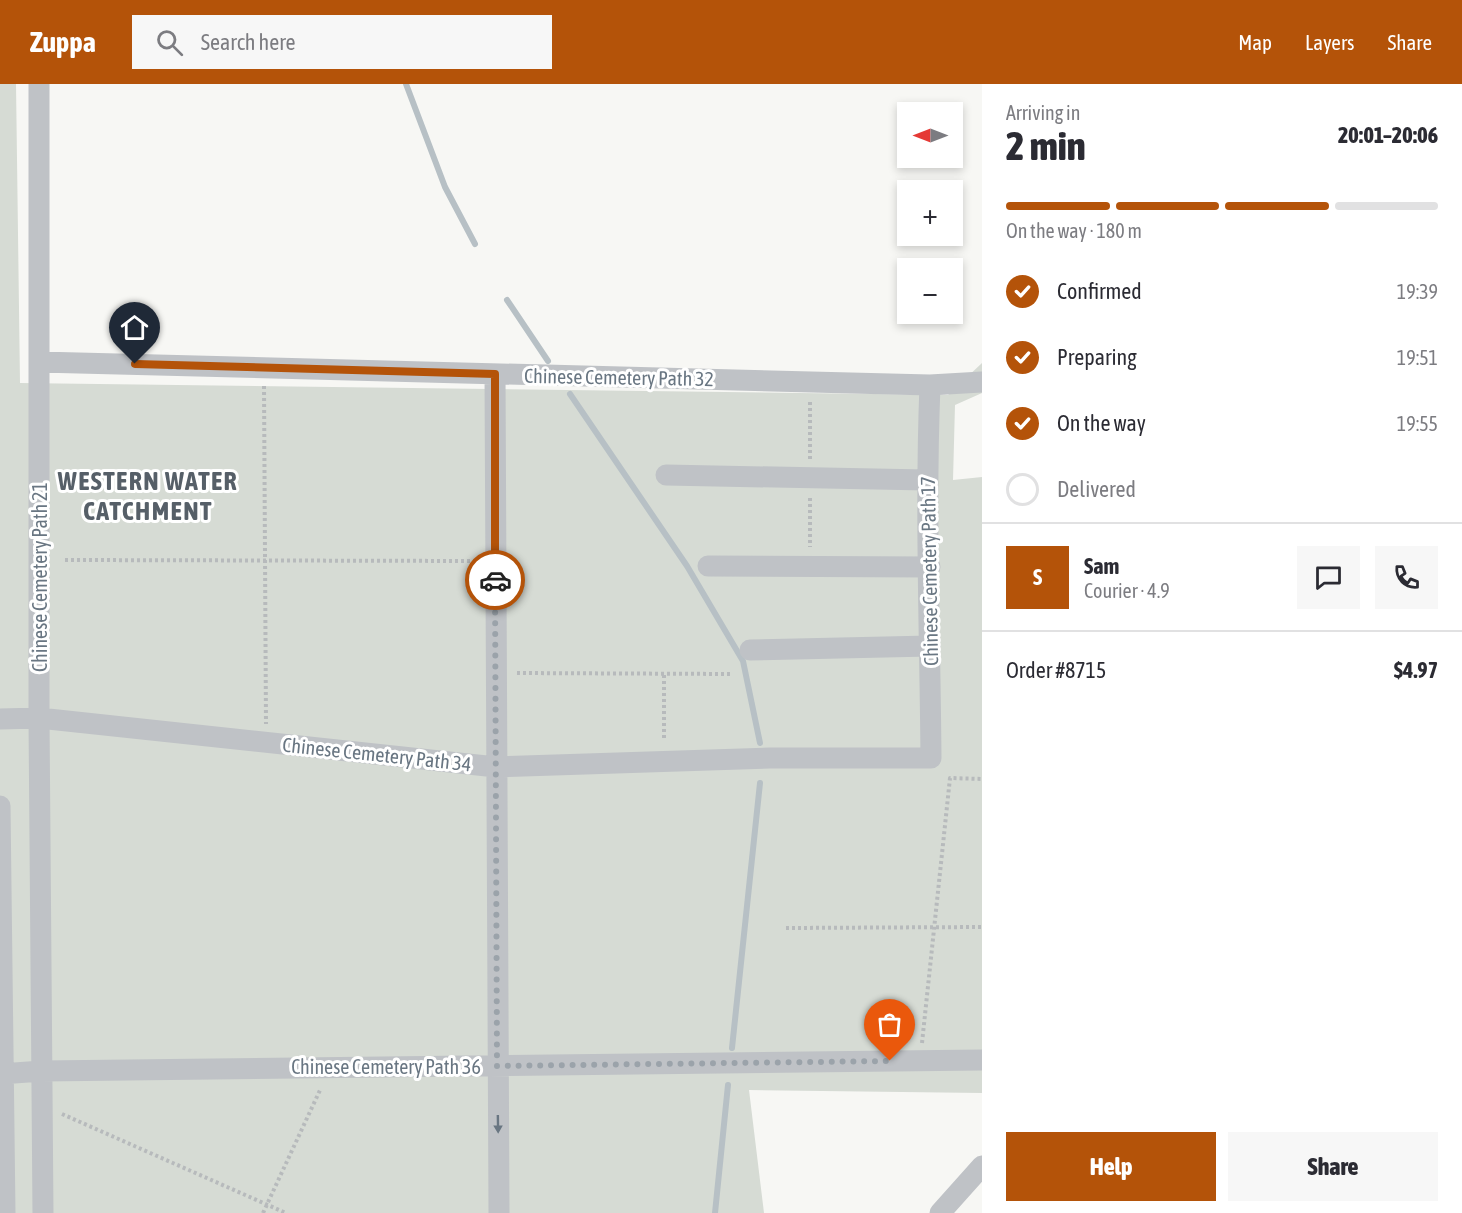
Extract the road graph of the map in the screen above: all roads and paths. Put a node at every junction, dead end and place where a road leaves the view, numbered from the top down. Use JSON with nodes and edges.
{"nodes":[{"id":1,"x":39,"y":84,"type":"edge"},
{"id":2,"x":39,"y":362,"type":"junction"},
{"id":3,"x":495,"y":374,"type":"junction"},
{"id":4,"x":264,"y":377,"type":"dead end"},
{"id":5,"x":982,"y":382,"type":"edge"},
{"id":6,"x":930,"y":384,"type":"junction"},
{"id":7,"x":666,"y":475,"type":"dead end"},
{"id":8,"x":926,"y":480,"type":"junction"},
{"id":9,"x":65,"y":560,"type":"dead end"},
{"id":10,"x":265,"y":561,"type":"junction"},
{"id":11,"x":479,"y":561,"type":"dead end"},
{"id":12,"x":708,"y":566,"type":"dead end"},
{"id":13,"x":930,"y":567,"type":"junction"},
{"id":14,"x":930,"y":646,"type":"junction"},
{"id":15,"x":750,"y":650,"type":"dead end"},
{"id":16,"x":510,"y":673,"type":"dead end"},
{"id":17,"x":732,"y":674,"type":"dead end"},
{"id":18,"x":664,"y":675,"type":"junction"},
{"id":19,"x":39,"y":718,"type":"junction"},
{"id":20,"x":0,"y":719,"type":"edge"},
{"id":21,"x":266,"y":731,"type":"dead end"},
{"id":22,"x":664,"y":745,"type":"dead end"},
{"id":23,"x":931,"y":758,"type":"joint"},
{"id":24,"x":496,"y":767,"type":"junction"},
{"id":25,"x":982,"y":778,"type":"edge"},
{"id":26,"x":0,"y":806,"type":"edge"},
{"id":27,"x":982,"y":927,"type":"edge"},
{"id":28,"x":786,"y":928,"type":"dead end"},
{"id":29,"x":921,"y":1047,"type":"dead end"},
{"id":30,"x":982,"y":1060,"type":"edge"},
{"id":31,"x":331,"y":1066,"type":"junction"},
{"id":32,"x":497,"y":1066,"type":"junction"},
{"id":33,"x":42,"y":1071,"type":"junction"},
{"id":34,"x":1,"y":1074,"type":"edge"},
{"id":35,"x":42,"y":1106,"type":"junction"},
{"id":36,"x":982,"y":1166,"type":"edge"},
{"id":37,"x":267,"y":1204,"type":"junction"},
{"id":38,"x":5,"y":1213,"type":"edge"},
{"id":39,"x":44,"y":1213,"type":"edge"},
{"id":40,"x":263,"y":1213,"type":"edge"},
{"id":41,"x":286,"y":1213,"type":"edge"},
{"id":42,"x":499,"y":1213,"type":"edge"},
{"id":43,"x":940,"y":1213,"type":"edge"}],
"edges":[{"from":1,"to":2,"type":"lane","name":"Chinese Cemetery Path 21"},
{"from":2,"to":3,"type":"lane","name":"Chinese Cemetery Path 32"},
{"from":2,"to":19,"type":"lane","name":"Chinese Cemetery Path 21"},
{"from":3,"to":6,"type":"lane","name":"Chinese Cemetery Path 32"},
{"from":3,"to":24,"type":"lane"},
{"from":4,"to":10,"type":"path"},
{"from":5,"to":6,"type":"lane","name":"Chinese Cemetery Path 32"},
{"from":6,"to":8,"type":"lane","name":"Chinese Cemetery Path 17"},
{"from":7,"to":8,"type":"lane"},
{"from":8,"to":13,"type":"lane","name":"Chinese Cemetery Path 17"},
{"from":9,"to":10,"type":"path"},
{"from":10,"to":11,"type":"path"},
{"from":10,"to":21,"type":"path"},
{"from":12,"to":13,"type":"lane"},
{"from":13,"to":14,"type":"lane","name":"Chinese Cemetery Path 17"},
{"from":14,"to":15,"type":"lane"},
{"from":14,"to":23,"type":"lane","name":"Chinese Cemetery Path 17"},
{"from":16,"to":18,"type":"path"},
{"from":17,"to":18,"type":"path"},
{"from":18,"to":22,"type":"path"},
{"from":19,"to":20,"type":"lane","name":"Chinese Cemetery Path 34"},
{"from":19,"to":24,"type":"lane","name":"Chinese Cemetery Path 34"},
{"from":19,"to":33,"type":"lane","name":"Chinese Cemetery Path 21"},
{"from":23,"to":24,"type":"lane","name":"Chinese Cemetery Path 34"},
{"from":24,"to":32,"type":"lane"},
{"from":25,"to":29,"type":"path"},
{"from":26,"to":34,"type":"lane"},
{"from":27,"to":28,"type":"path"},
{"from":30,"to":32,"type":"lane","name":"Chinese Cemetery Path 36"},
{"from":31,"to":32,"type":"lane","name":"Chinese Cemetery Path 36"},
{"from":31,"to":33,"type":"lane","name":"Chinese Cemetery Path 36"},
{"from":31,"to":37,"type":"path"},
{"from":32,"to":42,"type":"lane","one_way":true},
{"from":33,"to":34,"type":"lane","name":"Chinese Cemetery Path 36"},
{"from":33,"to":35,"type":"lane","name":"Chinese Cemetery Path 21"},
{"from":34,"to":38,"type":"lane"},
{"from":35,"to":37,"type":"path"},
{"from":35,"to":39,"type":"lane","name":"Chinese Cemetery Path 21"},
{"from":36,"to":43,"type":"lane"},
{"from":37,"to":40,"type":"path"},
{"from":37,"to":41,"type":"path"}]}
